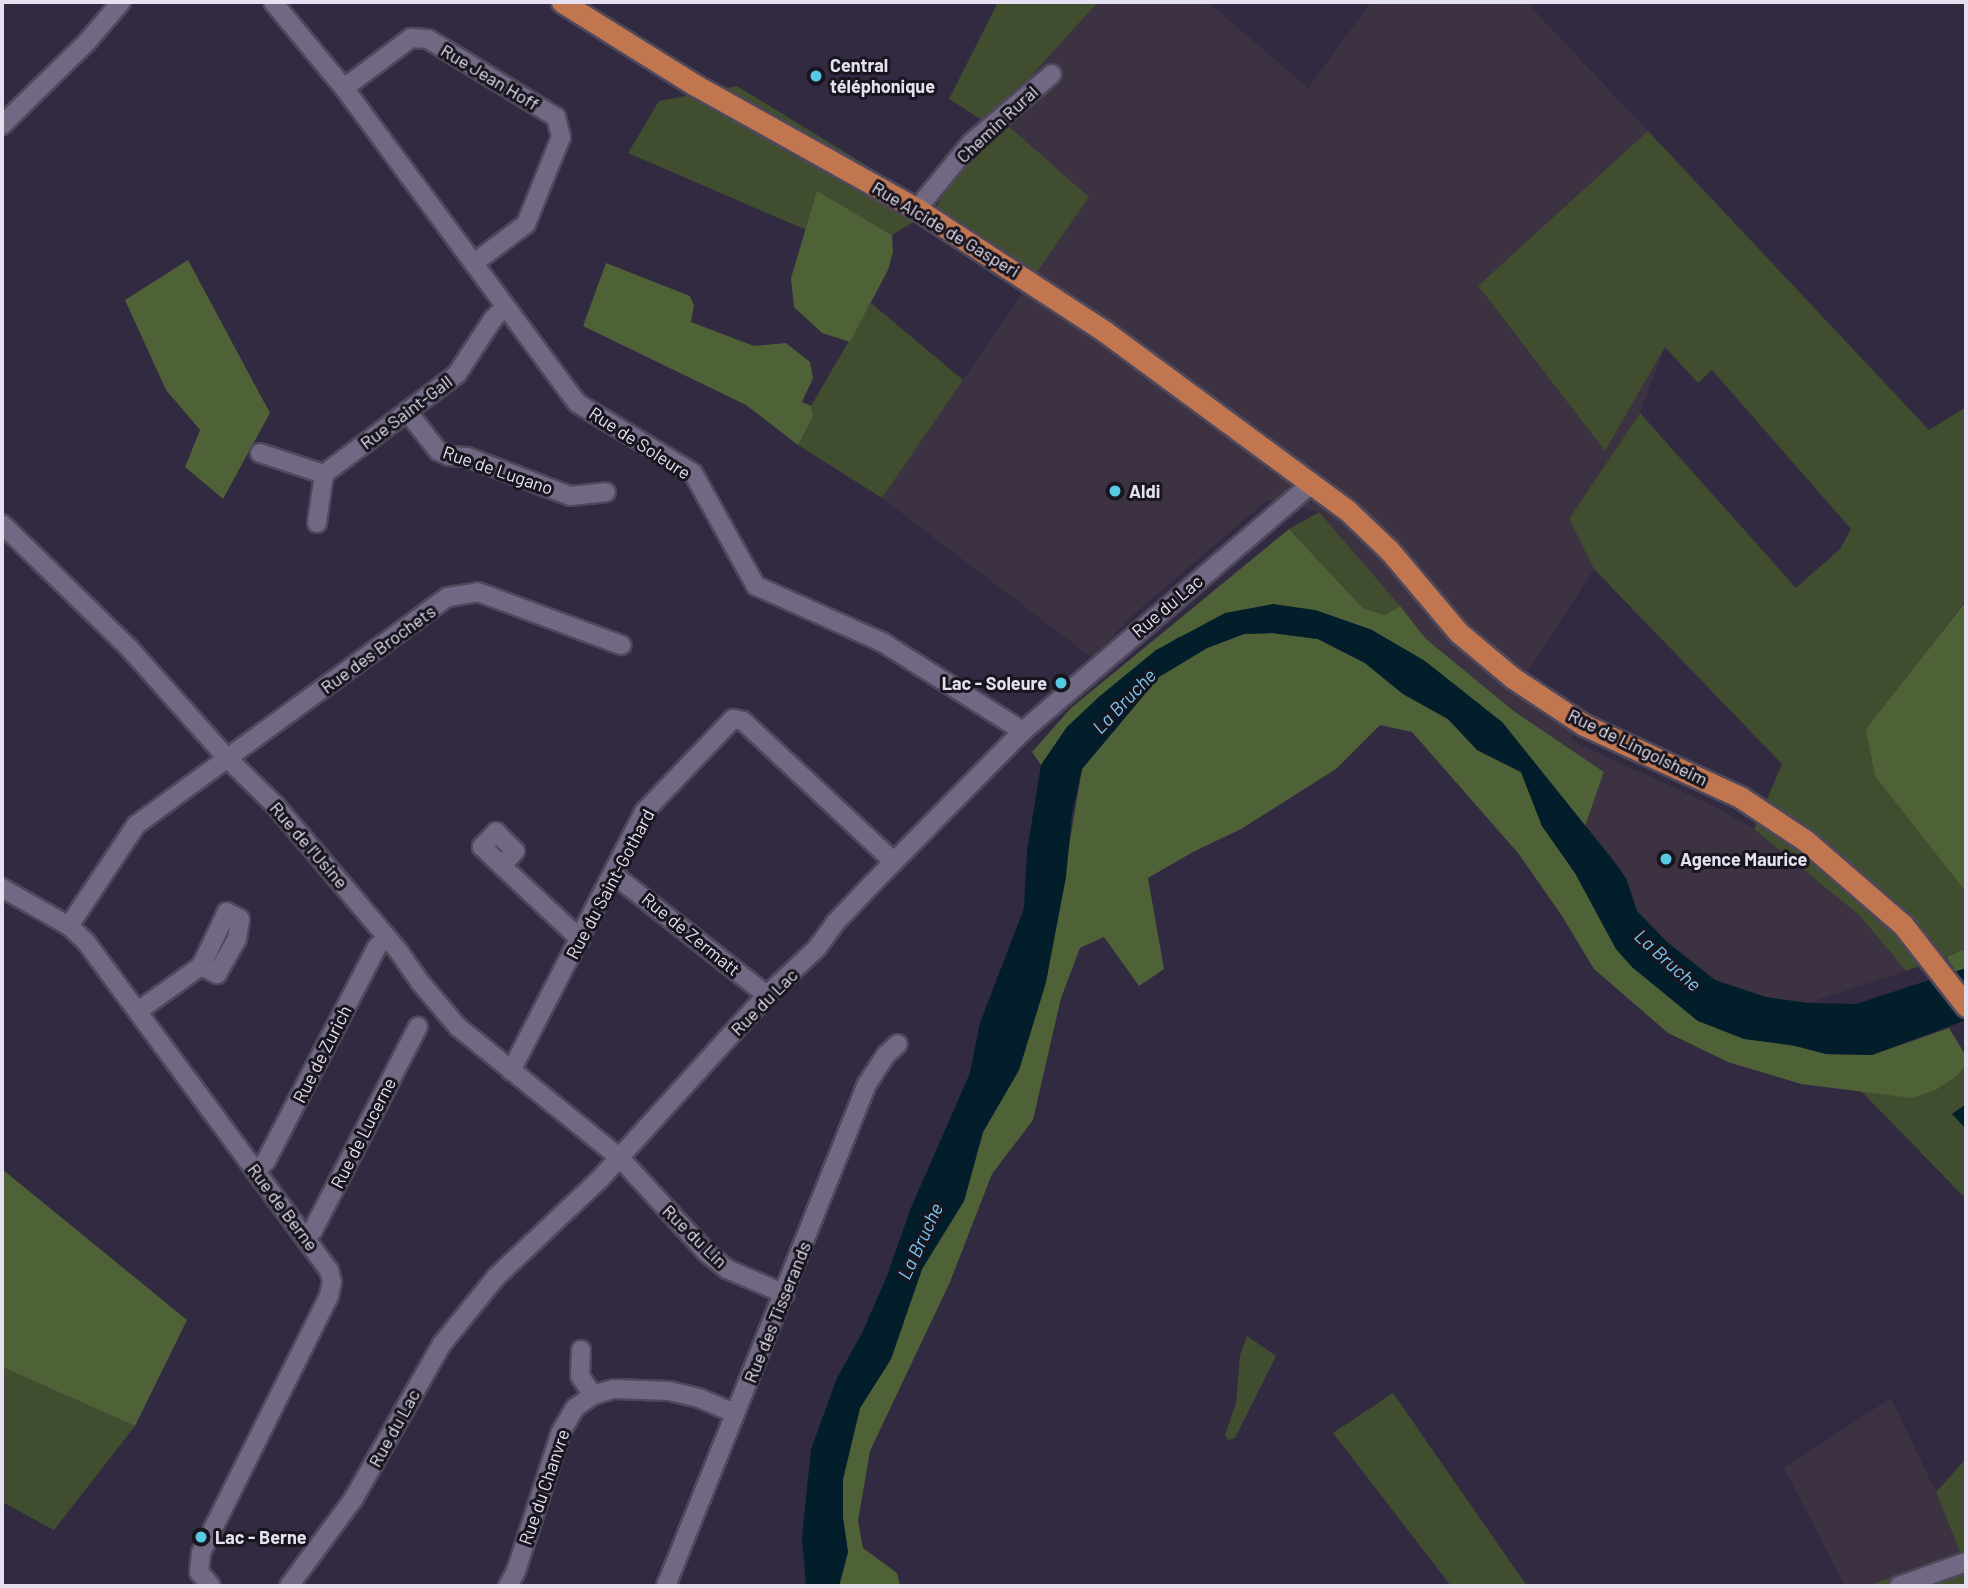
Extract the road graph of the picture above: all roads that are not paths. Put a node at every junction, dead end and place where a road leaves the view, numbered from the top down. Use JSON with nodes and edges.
{"nodes":[{"id":1,"x":121,"y":2,"type":"edge"},
{"id":2,"x":273,"y":2,"type":"edge"},
{"id":3,"x":562,"y":2,"type":"edge"},
{"id":4,"x":1052,"y":74,"type":"dead end"},
{"id":5,"x":344,"y":88,"type":"junction"},
{"id":6,"x":2,"y":125,"type":"edge"},
{"id":7,"x":917,"y":209,"type":"junction"},
{"id":8,"x":474,"y":263,"type":"junction"},
{"id":9,"x":504,"y":308,"type":"junction"},
{"id":10,"x":407,"y":411,"type":"junction"},
{"id":11,"x":260,"y":453,"type":"dead end"},
{"id":12,"x":324,"y":474,"type":"junction"},
{"id":13,"x":1312,"y":483,"type":"junction"},
{"id":14,"x":606,"y":492,"type":"dead end"},
{"id":15,"x":317,"y":523,"type":"dead end"},
{"id":16,"x":2,"y":524,"type":"edge"},
{"id":17,"x":621,"y":645,"type":"dead end"},
{"id":18,"x":1023,"y":731,"type":"junction"},
{"id":19,"x":228,"y":758,"type":"junction"},
{"id":20,"x":893,"y":861,"type":"junction"},
{"id":21,"x":502,"y":866,"type":"dead end"},
{"id":22,"x":613,"y":874,"type":"junction"},
{"id":23,"x":2,"y":888,"type":"edge"},
{"id":24,"x":69,"y":926,"type":"junction"},
{"id":25,"x":387,"y":937,"type":"junction"},
{"id":26,"x":580,"y":939,"type":"junction"},
{"id":27,"x":201,"y":966,"type":"dead end"},
{"id":28,"x":767,"y":995,"type":"junction"},
{"id":29,"x":1966,"y":1006,"type":"edge"},
{"id":30,"x":138,"y":1011,"type":"junction"},
{"id":31,"x":418,"y":1027,"type":"dead end"},
{"id":32,"x":898,"y":1044,"type":"dead end"},
{"id":33,"x":511,"y":1072,"type":"junction"},
{"id":34,"x":620,"y":1158,"type":"junction"},
{"id":35,"x":256,"y":1171,"type":"junction"},
{"id":36,"x":305,"y":1236,"type":"junction"},
{"id":37,"x":785,"y":1293,"type":"junction"},
{"id":38,"x":581,"y":1350,"type":"dead end"},
{"id":39,"x":593,"y":1395,"type":"junction"},
{"id":40,"x":736,"y":1413,"type":"junction"},
{"id":41,"x":1966,"y":1562,"type":"edge"},
{"id":42,"x":211,"y":1586,"type":"edge"},
{"id":43,"x":289,"y":1586,"type":"edge"},
{"id":44,"x":508,"y":1586,"type":"edge"},
{"id":45,"x":666,"y":1586,"type":"edge"},
{"id":46,"x":1899,"y":1586,"type":"edge"}],
"edges":[{"from":1,"to":6,"type":"street"},
{"from":2,"to":5,"type":"street","name":"Rue de Soleure"},
{"from":3,"to":7,"type":"main road","name":"Rue Alcide de Gasperi"},
{"from":4,"to":7,"type":"street","name":"Chemin Rural"},
{"from":5,"to":8,"type":"street","name":"Rue de Soleure"},
{"from":5,"to":8,"type":"street","name":"Rue Jean Hoff"},
{"from":7,"to":13,"type":"main road","name":"Rue Alcide de Gasperi"},
{"from":8,"to":9,"type":"street","name":"Rue de Soleure"},
{"from":9,"to":10,"type":"street","name":"Rue Saint-Gall"},
{"from":9,"to":18,"type":"street","name":"Rue de Soleure"},
{"from":10,"to":12,"type":"street","name":"Rue Saint-Gall"},
{"from":10,"to":14,"type":"street","name":"Rue de Lugano"},
{"from":11,"to":12,"type":"street"},
{"from":12,"to":15,"type":"street"},
{"from":13,"to":18,"type":"street","name":"Rue du Lac"},
{"from":13,"to":29,"type":"main road","name":"Rue de Lingolsheim"},
{"from":16,"to":19,"type":"street","name":"Rue de l'Usine"},
{"from":17,"to":19,"type":"street","name":"Rue des Brochets"},
{"from":18,"to":20,"type":"street","name":"Rue du Lac"},
{"from":19,"to":24,"type":"street","name":"Rue des Brochets"},
{"from":19,"to":25,"type":"street","name":"Rue de l'Usine"},
{"from":20,"to":22,"type":"street","name":"Rue du Saint-Gothard"},
{"from":20,"to":28,"type":"street","name":"Rue du Lac"},
{"from":21,"to":26,"type":"street"},
{"from":22,"to":26,"type":"street","name":"Rue du Saint-Gothard"},
{"from":22,"to":28,"type":"street","name":"Rue de Zermatt"},
{"from":23,"to":24,"type":"street","name":"Rue de Berne"},
{"from":24,"to":30,"type":"street","name":"Rue de Berne"},
{"from":25,"to":33,"type":"street","name":"Rue de l'Usine"},
{"from":25,"to":35,"type":"street","name":"Rue de Zurich"},
{"from":26,"to":33,"type":"street","name":"Rue du Saint-Gothard"},
{"from":27,"to":30,"type":"street"},
{"from":28,"to":34,"type":"street","name":"Rue du Lac"},
{"from":30,"to":35,"type":"street","name":"Rue de Berne"},
{"from":31,"to":36,"type":"street","name":"Rue de Lucerne"},
{"from":32,"to":37,"type":"street","name":"Rue des Tisserands"},
{"from":33,"to":34,"type":"street","name":"Rue de l'Usine"},
{"from":34,"to":37,"type":"street","name":"Rue du Lin"},
{"from":34,"to":43,"type":"street","name":"Rue du Lac"},
{"from":35,"to":36,"type":"street","name":"Rue de Berne"},
{"from":36,"to":42,"type":"street","name":"Rue de Berne"},
{"from":37,"to":40,"type":"street","name":"Rue des Tisserands"},
{"from":38,"to":39,"type":"street"},
{"from":39,"to":40,"type":"street"},
{"from":39,"to":44,"type":"street","name":"Rue du Chanvre"},
{"from":40,"to":45,"type":"street","name":"Rue des Tisserands"},
{"from":41,"to":46,"type":"street"}]}
